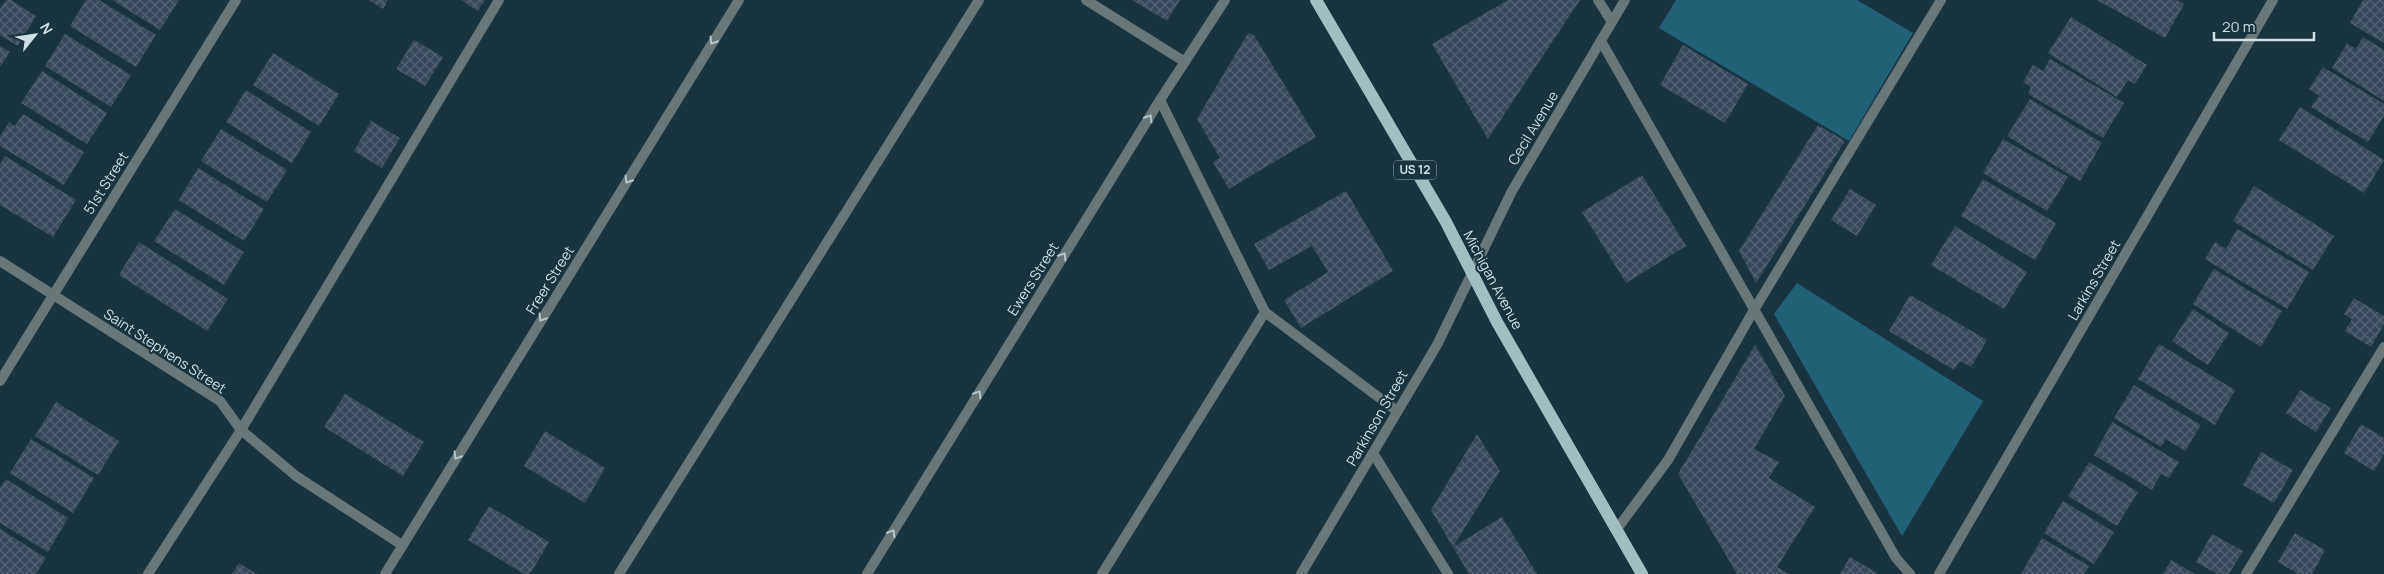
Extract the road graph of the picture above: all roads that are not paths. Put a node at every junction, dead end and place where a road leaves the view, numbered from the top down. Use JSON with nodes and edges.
{"nodes":[{"id":1,"x":236,"y":0,"type":"edge"},
{"id":2,"x":500,"y":0,"type":"edge"},
{"id":3,"x":739,"y":0,"type":"edge"},
{"id":4,"x":978,"y":0,"type":"edge"},
{"id":5,"x":1086,"y":0,"type":"edge"},
{"id":6,"x":1225,"y":0,"type":"edge"},
{"id":7,"x":1316,"y":0,"type":"edge"},
{"id":8,"x":1598,"y":0,"type":"edge"},
{"id":9,"x":1625,"y":0,"type":"edge"},
{"id":10,"x":1941,"y":0,"type":"edge"},
{"id":11,"x":2273,"y":0,"type":"edge"},
{"id":12,"x":1612,"y":22,"type":"junction"},
{"id":13,"x":1600,"y":41,"type":"junction"},
{"id":14,"x":1185,"y":62,"type":"junction"},
{"id":15,"x":1160,"y":100,"type":"junction"},
{"id":16,"x":0,"y":262,"type":"edge"},
{"id":17,"x":1472,"y":273,"type":"junction"},
{"id":18,"x":53,"y":294,"type":"junction"},
{"id":19,"x":1754,"y":310,"type":"junction"},
{"id":20,"x":1265,"y":312,"type":"junction"},
{"id":21,"x":2384,"y":347,"type":"edge"},
{"id":22,"x":0,"y":381,"type":"edge"},
{"id":23,"x":1397,"y":411,"type":"junction"},
{"id":24,"x":241,"y":430,"type":"junction"},
{"id":25,"x":1372,"y":453,"type":"junction"},
{"id":26,"x":1616,"y":529,"type":"junction"},
{"id":27,"x":402,"y":546,"type":"junction"},
{"id":28,"x":148,"y":574,"type":"edge"},
{"id":29,"x":385,"y":574,"type":"edge"},
{"id":30,"x":620,"y":574,"type":"edge"},
{"id":31,"x":866,"y":574,"type":"edge"},
{"id":32,"x":1102,"y":574,"type":"edge"},
{"id":33,"x":1301,"y":574,"type":"edge"},
{"id":34,"x":1448,"y":574,"type":"edge"},
{"id":35,"x":1642,"y":574,"type":"edge"},
{"id":36,"x":1910,"y":574,"type":"edge"},
{"id":37,"x":1939,"y":574,"type":"edge"},
{"id":38,"x":2246,"y":574,"type":"edge"}],
"edges":[{"from":1,"to":18,"type":"street","name":"51st Street"},
{"from":2,"to":24,"type":"street"},
{"from":3,"to":27,"type":"street","name":"Freer Street","one_way":true},
{"from":4,"to":30,"type":"street"},
{"from":5,"to":14,"type":"street"},
{"from":6,"to":14,"type":"street","name":"Ewers Street"},
{"from":7,"to":17,"type":"main road","name":"Michigan Avenue","number":"US 12"},
{"from":8,"to":12,"type":"street"},
{"from":9,"to":12,"type":"street","name":"Cecil Avenue"},
{"from":10,"to":19,"type":"street"},
{"from":11,"to":37,"type":"street","name":"Larkins Street"},
{"from":12,"to":13,"type":"street","name":"Cecil Avenue"},
{"from":13,"to":17,"type":"street","name":"Cecil Avenue"},
{"from":13,"to":19,"type":"street"},
{"from":14,"to":15,"type":"street","name":"Ewers Street"},
{"from":15,"to":20,"type":"street"},
{"from":31,"to":15,"type":"street","name":"Ewers Street","one_way":true},
{"from":16,"to":18,"type":"street","name":"Saint Stephens Street"},
{"from":17,"to":23,"type":"street","name":"Parkinson Street"},
{"from":17,"to":26,"type":"main road","name":"Michigan Avenue","number":"US 12"},
{"from":18,"to":22,"type":"street","name":"51st Street"},
{"from":18,"to":24,"type":"street","name":"Saint Stephens Street"},
{"from":19,"to":26,"type":"street"},
{"from":19,"to":36,"type":"street"},
{"from":20,"to":23,"type":"street"},
{"from":20,"to":32,"type":"street"},
{"from":21,"to":38,"type":"street"},
{"from":23,"to":25,"type":"street","name":"Parkinson Street"},
{"from":24,"to":27,"type":"street","name":"Saint Stephens Street"},
{"from":24,"to":28,"type":"street"},
{"from":25,"to":33,"type":"street","name":"Parkinson Street"},
{"from":25,"to":34,"type":"street"},
{"from":26,"to":35,"type":"main road","name":"Michigan Avenue","number":"US 12"},
{"from":27,"to":29,"type":"street","name":"Freer Street"}]}
